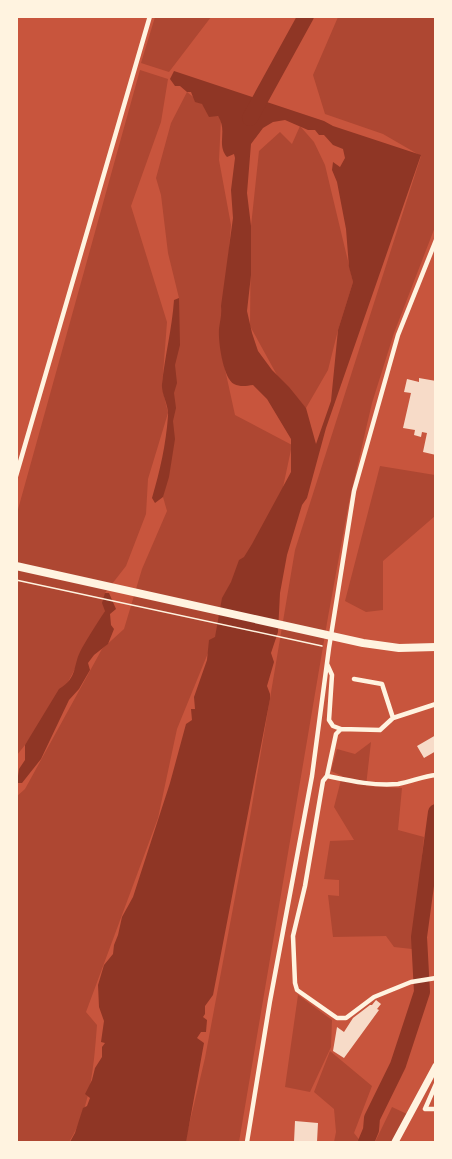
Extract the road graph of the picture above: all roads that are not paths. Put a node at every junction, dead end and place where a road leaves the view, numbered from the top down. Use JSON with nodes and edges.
{"nodes":[{"id":1,"x":150,"y":16,"type":"edge"},
{"id":2,"x":435,"y":240,"type":"edge"},
{"id":3,"x":16,"y":476,"type":"edge"},
{"id":4,"x":16,"y":566,"type":"edge"},
{"id":5,"x":332,"y":635,"type":"junction"},
{"id":6,"x":435,"y":647,"type":"edge"},
{"id":7,"x":327,"y":664,"type":"junction"},
{"id":8,"x":354,"y":679,"type":"dead end"},
{"id":9,"x":435,"y":704,"type":"edge"},
{"id":10,"x":393,"y":718,"type":"junction"},
{"id":11,"x":341,"y":729,"type":"junction"},
{"id":12,"x":435,"y":775,"type":"edge"},
{"id":13,"x":327,"y":776,"type":"junction"},
{"id":14,"x":435,"y":978,"type":"edge"},
{"id":15,"x":435,"y":1066,"type":"edge"},
{"id":16,"x":435,"y":1084,"type":"edge"},
{"id":17,"x":435,"y":1108,"type":"edge"},
{"id":18,"x":247,"y":1143,"type":"edge"},
{"id":19,"x":395,"y":1143,"type":"edge"}],
"edges":[{"from":1,"to":3,"type":"street"},
{"from":2,"to":5,"type":"street"},
{"from":4,"to":5,"type":"main road"},
{"from":5,"to":6,"type":"main road"},
{"from":5,"to":7,"type":"street"},
{"from":7,"to":11,"type":"street"},
{"from":7,"to":18,"type":"street"},
{"from":8,"to":10,"type":"street"},
{"from":9,"to":10,"type":"street"},
{"from":10,"to":11,"type":"street"},
{"from":11,"to":13,"type":"street"},
{"from":12,"to":13,"type":"street"},
{"from":13,"to":14,"type":"street"},
{"from":15,"to":19,"type":"main road"},
{"from":16,"to":17,"type":"street"}]}
